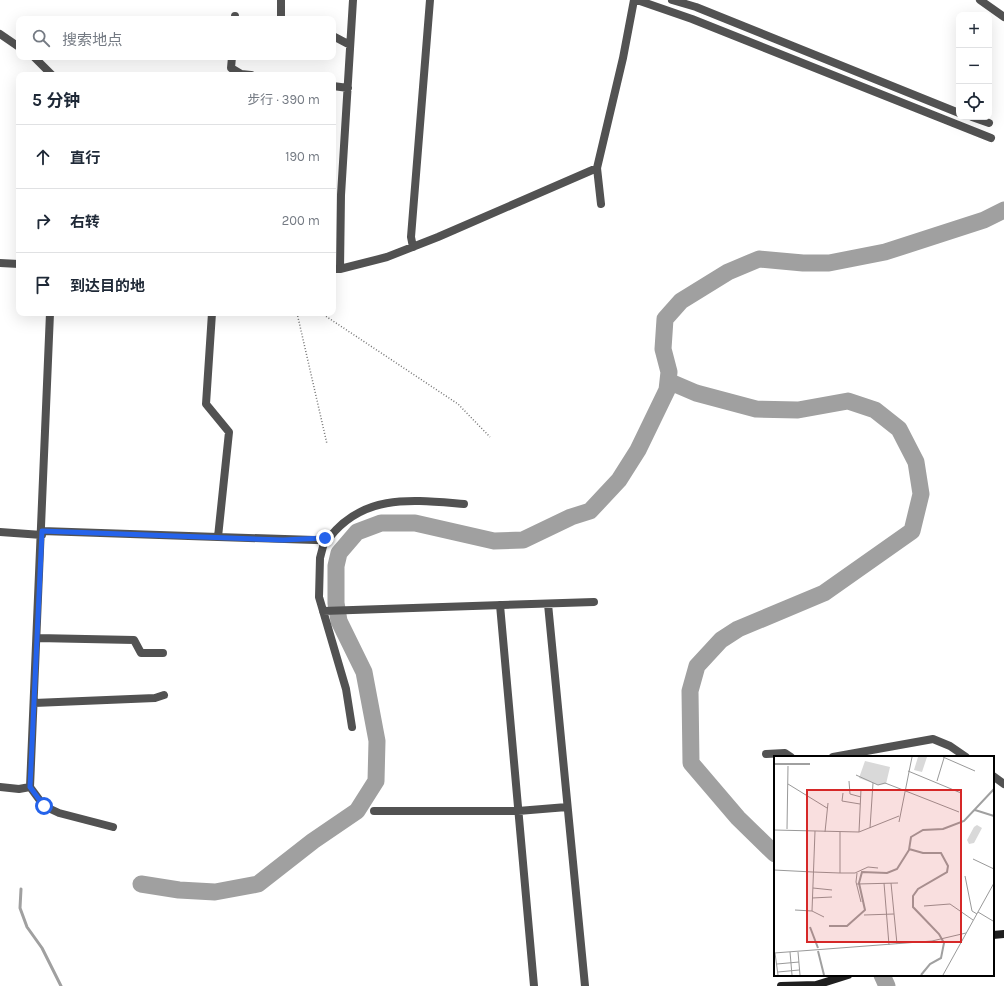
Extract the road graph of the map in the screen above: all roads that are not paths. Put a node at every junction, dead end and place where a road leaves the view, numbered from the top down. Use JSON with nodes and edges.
{"nodes":[{"id":1,"x":280,"y":0,"type":"edge"},
{"id":2,"x":353,"y":0,"type":"edge"},
{"id":3,"x":430,"y":0,"type":"edge"},
{"id":4,"x":634,"y":0,"type":"edge"},
{"id":5,"x":637,"y":0,"type":"edge"},
{"id":6,"x":672,"y":0,"type":"edge"},
{"id":7,"x":980,"y":0,"type":"edge"},
{"id":8,"x":281,"y":16,"type":"edge"},
{"id":9,"x":1004,"y":17,"type":"edge"},
{"id":10,"x":0,"y":34,"type":"edge"},
{"id":11,"x":336,"y":38,"type":"edge"},
{"id":12,"x":16,"y":45,"type":"edge"},
{"id":13,"x":350,"y":45,"type":"junction"},
{"id":14,"x":37,"y":60,"type":"edge"},
{"id":15,"x":232,"y":60,"type":"edge"},
{"id":16,"x":49,"y":72,"type":"edge"},
{"id":17,"x":238,"y":72,"type":"edge"},
{"id":18,"x":336,"y":86,"type":"edge"},
{"id":19,"x":348,"y":88,"type":"junction"},
{"id":20,"x":956,"y":112,"type":"edge"},
{"id":21,"x":982,"y":120,"type":"edge"},
{"id":22,"x":989,"y":122,"type":"dead end"},
{"id":23,"x":991,"y":138,"type":"dead end"},
{"id":24,"x":597,"y":168,"type":"junction"},
{"id":25,"x":601,"y":204,"type":"dead end"},
{"id":26,"x":413,"y":247,"type":"junction"},
{"id":27,"x":0,"y":263,"type":"edge"},
{"id":28,"x":16,"y":264,"type":"edge"},
{"id":29,"x":337,"y":269,"type":"edge"},
{"id":30,"x":50,"y":316,"type":"edge"},
{"id":31,"x":212,"y":316,"type":"edge"},
{"id":32,"x":464,"y":504,"type":"dead end"},
{"id":33,"x":0,"y":532,"type":"edge"},
{"id":34,"x":42,"y":533,"type":"junction"},
{"id":35,"x":218,"y":537,"type":"junction"},
{"id":36,"x":325,"y":538,"type":"junction"},
{"id":37,"x":594,"y":602,"type":"dead end"},
{"id":38,"x":548,"y":604,"type":"junction"},
{"id":39,"x":500,"y":605,"type":"junction"},
{"id":40,"x":323,"y":611,"type":"junction"},
{"id":41,"x":37,"y":638,"type":"junction"},
{"id":42,"x":163,"y":652,"type":"dead end"},
{"id":43,"x":164,"y":694,"type":"dead end"},
{"id":44,"x":34,"y":703,"type":"junction"},
{"id":45,"x":352,"y":727,"type":"dead end"},
{"id":46,"x":766,"y":754,"type":"dead end"},
{"id":47,"x":790,"y":756,"type":"edge"},
{"id":48,"x":838,"y":756,"type":"edge"},
{"id":49,"x":965,"y":756,"type":"edge"},
{"id":50,"x":994,"y":777,"type":"edge"},
{"id":51,"x":1004,"y":784,"type":"edge"},
{"id":52,"x":0,"y":787,"type":"edge"},
{"id":53,"x":30,"y":787,"type":"junction"},
{"id":54,"x":567,"y":807,"type":"junction"},
{"id":55,"x":374,"y":811,"type":"dead end"},
{"id":56,"x":518,"y":811,"type":"junction"},
{"id":57,"x":113,"y":827,"type":"dead end"},
{"id":58,"x":1004,"y":934,"type":"edge"},
{"id":59,"x":994,"y":935,"type":"edge"},
{"id":60,"x":845,"y":976,"type":"edge"},
{"id":61,"x":534,"y":986,"type":"edge"},
{"id":62,"x":585,"y":986,"type":"edge"},
{"id":63,"x":780,"y":986,"type":"edge"}],
"edges":[{"from":1,"to":8,"type":"street"},
{"from":2,"to":13,"type":"street"},
{"from":3,"to":26,"type":"street"},
{"from":4,"to":24,"type":"street"},
{"from":5,"to":23,"type":"street"},
{"from":6,"to":20,"type":"street"},
{"from":7,"to":9,"type":"street"},
{"from":10,"to":12,"type":"street"},
{"from":11,"to":13,"type":"street"},
{"from":13,"to":19,"type":"street"},
{"from":14,"to":16,"type":"street"},
{"from":15,"to":17,"type":"street"},
{"from":18,"to":19,"type":"street"},
{"from":19,"to":29,"type":"street"},
{"from":21,"to":22,"type":"street"},
{"from":24,"to":25,"type":"street"},
{"from":24,"to":26,"type":"street"},
{"from":26,"to":29,"type":"street"},
{"from":27,"to":28,"type":"street"},
{"from":30,"to":34,"type":"street"},
{"from":31,"to":35,"type":"street"},
{"from":32,"to":36,"type":"street"},
{"from":33,"to":34,"type":"street"},
{"from":34,"to":35,"type":"street"},
{"from":34,"to":41,"type":"street"},
{"from":35,"to":36,"type":"street"},
{"from":36,"to":40,"type":"street"},
{"from":37,"to":38,"type":"street"},
{"from":38,"to":39,"type":"street"},
{"from":38,"to":54,"type":"street"},
{"from":39,"to":40,"type":"street"},
{"from":39,"to":56,"type":"street"},
{"from":40,"to":45,"type":"street"},
{"from":41,"to":42,"type":"street"},
{"from":41,"to":44,"type":"street"},
{"from":43,"to":44,"type":"street"},
{"from":44,"to":53,"type":"street"},
{"from":46,"to":47,"type":"street"},
{"from":48,"to":49,"type":"street"},
{"from":50,"to":51,"type":"street"},
{"from":52,"to":53,"type":"street"},
{"from":53,"to":57,"type":"street"},
{"from":54,"to":56,"type":"street"},
{"from":54,"to":62,"type":"street"},
{"from":55,"to":56,"type":"street"},
{"from":56,"to":61,"type":"street"},
{"from":58,"to":59,"type":"street"},
{"from":60,"to":63,"type":"street"}]}
